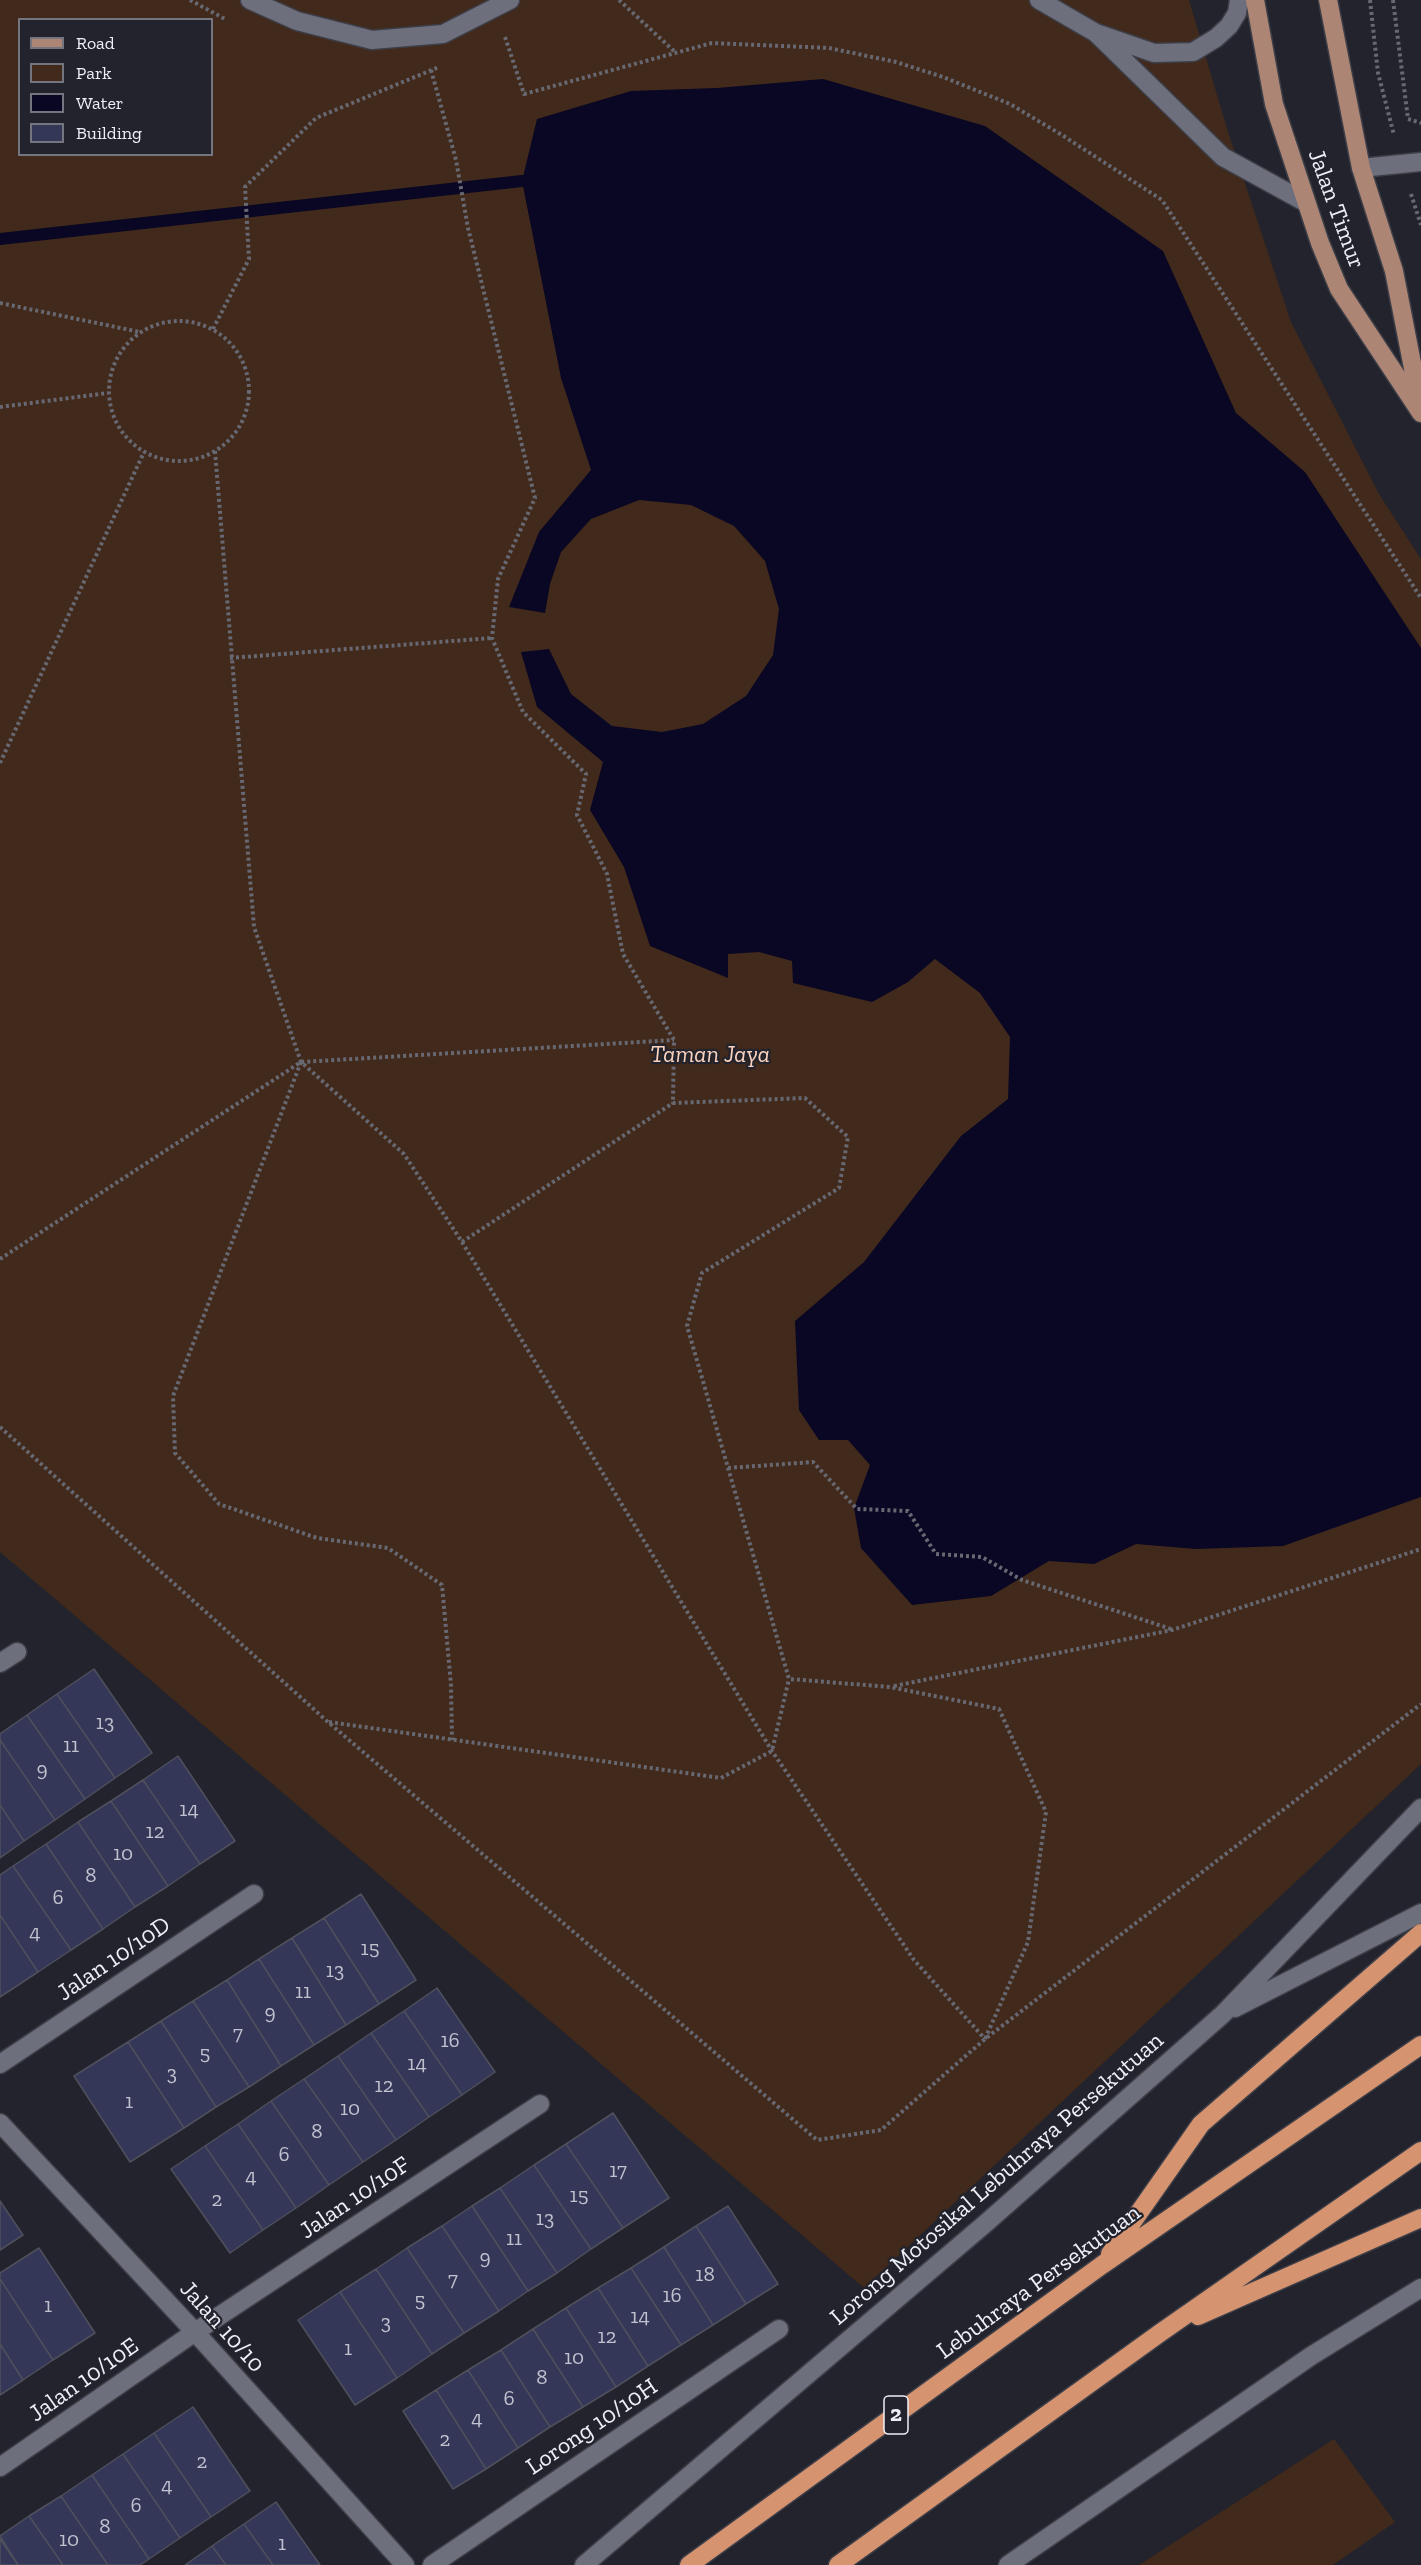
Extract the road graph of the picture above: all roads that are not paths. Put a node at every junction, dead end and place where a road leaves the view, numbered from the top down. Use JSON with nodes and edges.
{"nodes":[{"id":1,"x":250,"y":0,"type":"edge"},
{"id":2,"x":510,"y":0,"type":"edge"},
{"id":3,"x":1039,"y":0,"type":"edge"},
{"id":4,"x":1239,"y":0,"type":"edge"},
{"id":5,"x":1255,"y":0,"type":"edge"},
{"id":6,"x":1328,"y":0,"type":"edge"},
{"id":7,"x":1096,"y":33,"type":"junction"},
{"id":8,"x":1421,"y":162,"type":"edge"},
{"id":9,"x":1361,"y":168,"type":"junction"},
{"id":10,"x":1305,"y":201,"type":"junction"},
{"id":11,"x":1421,"y":413,"type":"edge"},
{"id":12,"x":17,"y":1652,"type":"dead end"},
{"id":13,"x":0,"y":1663,"type":"edge"},
{"id":14,"x":1421,"y":1808,"type":"edge"},
{"id":15,"x":254,"y":1894,"type":"dead end"},
{"id":16,"x":1421,"y":1913,"type":"edge"},
{"id":17,"x":1421,"y":1933,"type":"edge"},
{"id":18,"x":1223,"y":2014,"type":"junction"},
{"id":19,"x":1421,"y":2044,"type":"edge"},
{"id":20,"x":0,"y":2064,"type":"edge"},
{"id":21,"x":540,"y":2104,"type":"dead end"},
{"id":22,"x":0,"y":2123,"type":"edge"},
{"id":23,"x":1421,"y":2151,"type":"edge"},
{"id":24,"x":1421,"y":2218,"type":"edge"},
{"id":25,"x":1102,"y":2265,"type":"junction"},
{"id":26,"x":1421,"y":2288,"type":"edge"},
{"id":27,"x":779,"y":2329,"type":"dead end"},
{"id":28,"x":195,"y":2332,"type":"junction"},
{"id":29,"x":1160,"y":2333,"type":"junction"},
{"id":30,"x":0,"y":2467,"type":"edge"},
{"id":31,"x":405,"y":2565,"type":"edge"},
{"id":32,"x":432,"y":2565,"type":"edge"},
{"id":33,"x":584,"y":2565,"type":"edge"},
{"id":34,"x":689,"y":2565,"type":"edge"},
{"id":35,"x":838,"y":2565,"type":"edge"},
{"id":36,"x":1008,"y":2565,"type":"edge"}],
"edges":[{"from":1,"to":2,"type":"street"},
{"from":3,"to":7,"type":"street"},
{"from":4,"to":7,"type":"street"},
{"from":5,"to":10,"type":"main road","name":"Jalan Timur"},
{"from":6,"to":9,"type":"main road","name":"Jalan Timur"},
{"from":7,"to":10,"type":"street"},
{"from":8,"to":9,"type":"street"},
{"from":9,"to":11,"type":"main road","name":"Jalan Timur"},
{"from":10,"to":11,"type":"main road","name":"Jalan Timur"},
{"from":12,"to":13,"type":"street"},
{"from":14,"to":18,"type":"street","name":"Lorong Motosikal Lebuhraya Persekutuan"},
{"from":15,"to":20,"type":"street","name":"Jalan 10/10D"},
{"from":16,"to":18,"type":"street"},
{"from":17,"to":25,"type":"highway"},
{"from":18,"to":33,"type":"street","name":"Lorong Motosikal Lebuhraya Persekutuan"},
{"from":19,"to":25,"type":"highway","name":"Lebuhraya Persekutuan","number":"2"},
{"from":21,"to":28,"type":"street","name":"Jalan 10/10F"},
{"from":22,"to":28,"type":"street","name":"Jalan 10/10"},
{"from":23,"to":29,"type":"highway"},
{"from":24,"to":29,"type":"highway"},
{"from":25,"to":34,"type":"highway","name":"Lebuhraya Persekutuan","number":"2"},
{"from":26,"to":36,"type":"street"},
{"from":27,"to":32,"type":"street","name":"Lorong 10/10H"},
{"from":28,"to":30,"type":"street","name":"Jalan 10/10E"},
{"from":28,"to":31,"type":"street","name":"Jalan 10/10"},
{"from":29,"to":35,"type":"highway"}]}
